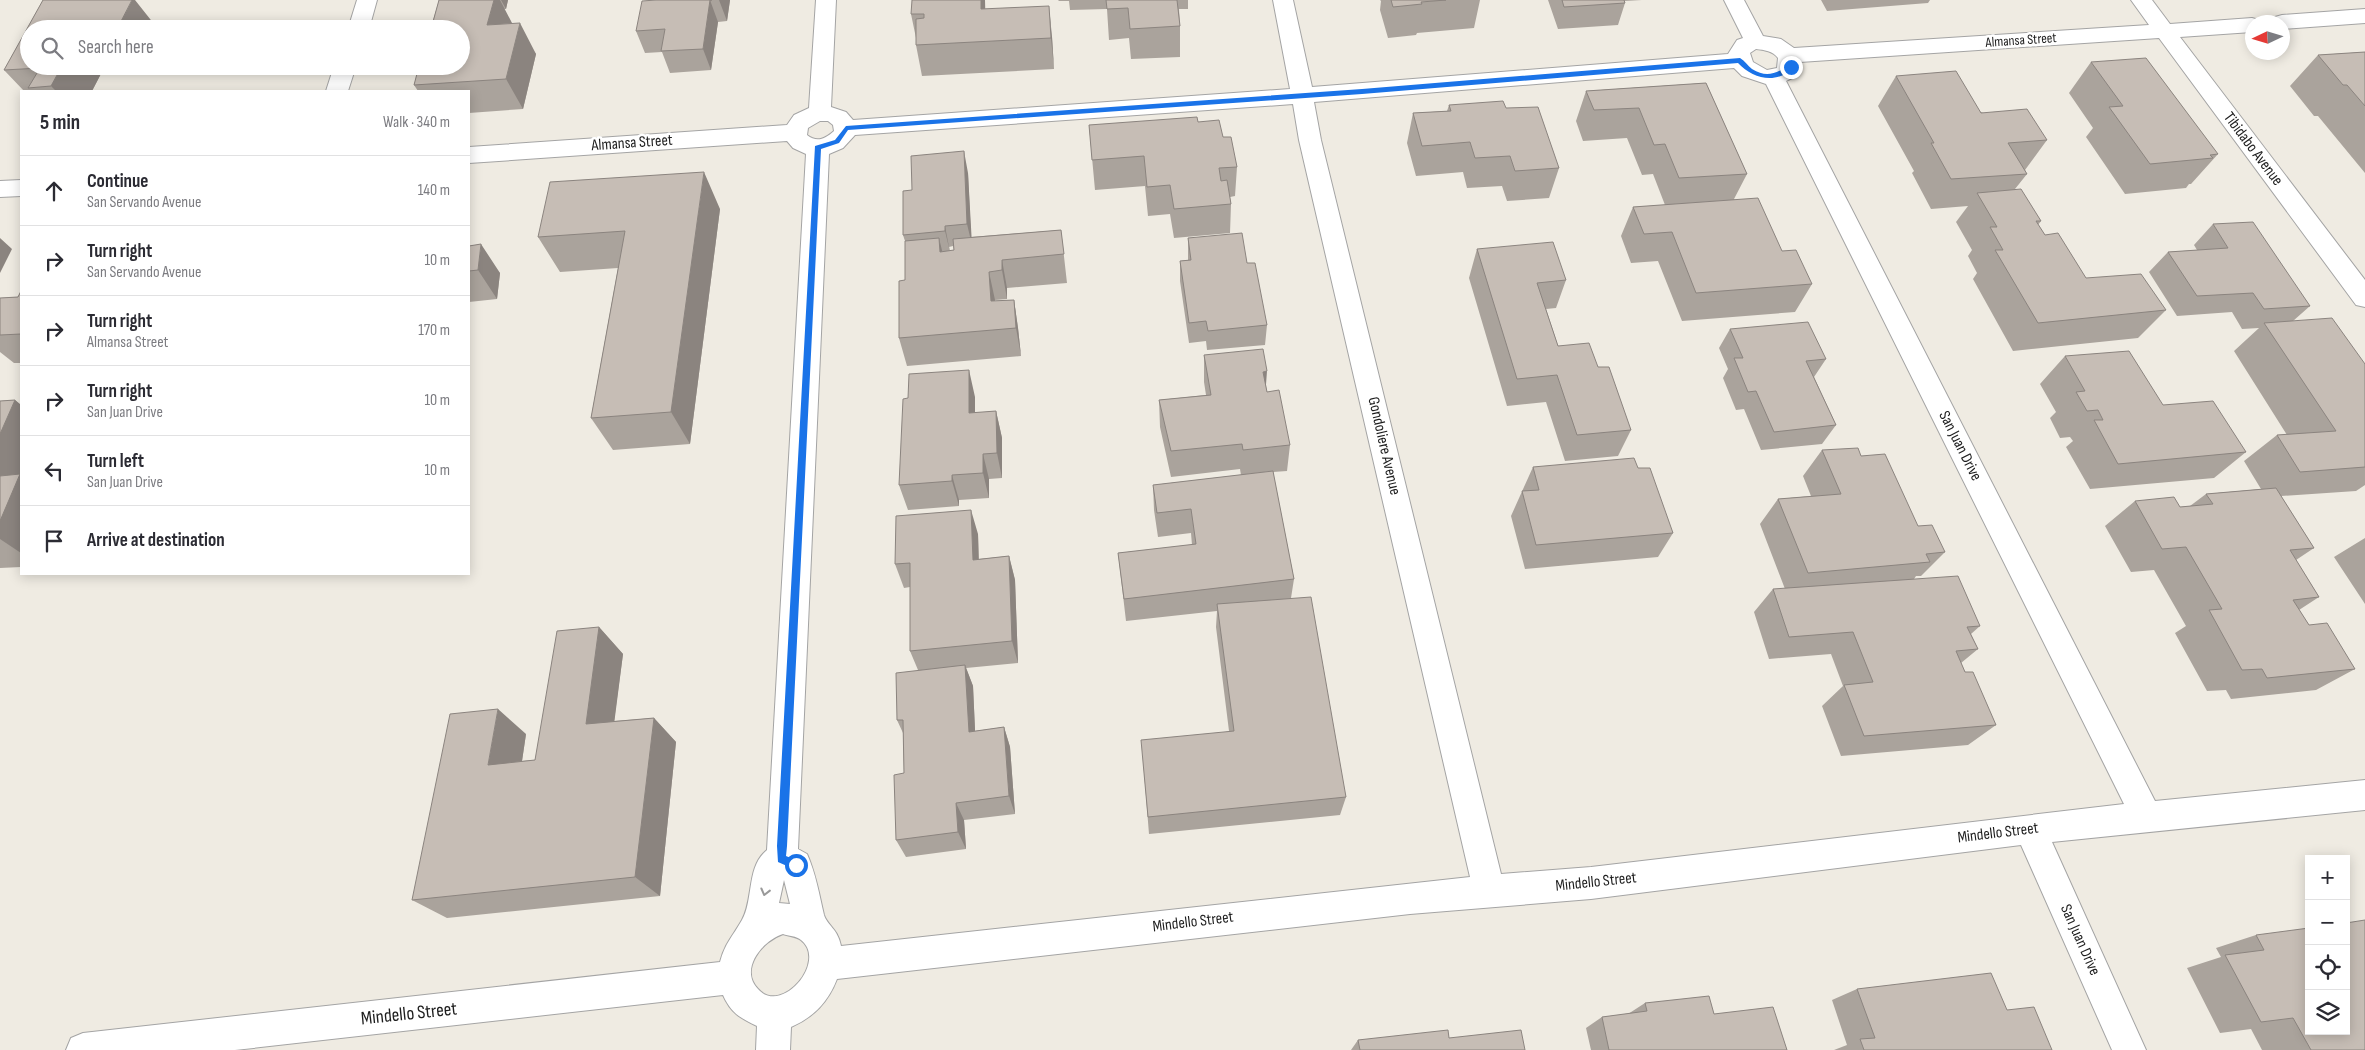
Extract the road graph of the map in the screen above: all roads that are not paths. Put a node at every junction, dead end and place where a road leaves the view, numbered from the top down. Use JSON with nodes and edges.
{"nodes":[{"id":1,"x":367,"y":0,"type":"edge"},
{"id":2,"x":826,"y":0,"type":"edge"},
{"id":3,"x":1283,"y":0,"type":"edge"},
{"id":4,"x":1734,"y":0,"type":"edge"},
{"id":5,"x":2141,"y":0,"type":"edge"},
{"id":6,"x":2365,"y":16,"type":"edge"},
{"id":7,"x":361,"y":20,"type":"edge"},
{"id":8,"x":2290,"y":21,"type":"edge"},
{"id":9,"x":2245,"y":25,"type":"edge"},
{"id":10,"x":2164,"y":31,"type":"junction"},
{"id":11,"x":1756,"y":42,"type":"junction"},
{"id":12,"x":1789,"y":56,"type":"junction"},
{"id":13,"x":1740,"y":60,"type":"junction"},
{"id":14,"x":342,"y":75,"type":"edge"},
{"id":15,"x":1773,"y":76,"type":"junction"},
{"id":16,"x":337,"y":90,"type":"edge"},
{"id":17,"x":1302,"y":95,"type":"junction"},
{"id":18,"x":820,"y":113,"type":"junction"},
{"id":19,"x":846,"y":128,"type":"junction"},
{"id":20,"x":796,"y":132,"type":"junction"},
{"id":21,"x":818,"y":148,"type":"junction"},
{"id":22,"x":470,"y":155,"type":"edge"},
{"id":23,"x":20,"y":188,"type":"edge"},
{"id":24,"x":0,"y":189,"type":"edge"},
{"id":25,"x":2365,"y":298,"type":"edge"},
{"id":26,"x":2365,"y":795,"type":"edge"},
{"id":27,"x":2148,"y":816,"type":"junction"},
{"id":28,"x":2030,"y":829,"type":"junction"},
{"id":29,"x":782,"y":858,"type":"junction"},
{"id":30,"x":1489,"y":891,"type":"junction"},
{"id":31,"x":809,"y":924,"type":"junction"},
{"id":32,"x":756,"y":930,"type":"junction"},
{"id":33,"x":827,"y":964,"type":"junction"},
{"id":34,"x":735,"y":977,"type":"junction"},
{"id":35,"x":775,"y":1013,"type":"junction"},
{"id":36,"x":83,"y":1050,"type":"edge"},
{"id":37,"x":773,"y":1050,"type":"edge"},
{"id":38,"x":2130,"y":1050,"type":"edge"}],
"edges":[{"from":1,"to":7,"type":"street"},
{"from":2,"to":18,"type":"street"},
{"from":3,"to":17,"type":"street","name":"Gondoliere Avenue"},
{"from":4,"to":11,"type":"street"},
{"from":5,"to":10,"type":"street","name":"Tibidabo Avenue"},
{"from":6,"to":8,"type":"street"},
{"from":9,"to":10,"type":"street","name":"Almansa Street"},
{"from":10,"to":12,"type":"street","name":"Almansa Street"},
{"from":10,"to":25,"type":"street","name":"Tibidabo Avenue"},
{"from":11,"to":12,"type":"street"},
{"from":11,"to":13,"type":"street"},
{"from":12,"to":15,"type":"street"},
{"from":13,"to":15,"type":"street"},
{"from":13,"to":17,"type":"street"},
{"from":14,"to":16,"type":"street"},
{"from":15,"to":27,"type":"street","name":"San Juan Drive"},
{"from":17,"to":19,"type":"street"},
{"from":17,"to":30,"type":"street","name":"Gondoliere Avenue"},
{"from":18,"to":19,"type":"street"},
{"from":18,"to":20,"type":"street"},
{"from":19,"to":21,"type":"street"},
{"from":20,"to":21,"type":"street"},
{"from":20,"to":22,"type":"street","name":"Almansa Street"},
{"from":21,"to":29,"type":"street"},
{"from":23,"to":24,"type":"street"},
{"from":26,"to":27,"type":"street","name":"Mindello Street"},
{"from":27,"to":28,"type":"street","name":"Mindello Street"},
{"from":28,"to":30,"type":"street","name":"Mindello Street"},
{"from":28,"to":38,"type":"street","name":"San Juan Drive"},
{"from":29,"to":31,"type":"street"},
{"from":29,"to":32,"type":"street","one_way":true},
{"from":30,"to":33,"type":"street","name":"Mindello Street"},
{"from":31,"to":32,"type":"street"},
{"from":31,"to":33,"type":"street"},
{"from":32,"to":34,"type":"street"},
{"from":33,"to":35,"type":"street"},
{"from":34,"to":35,"type":"street"},
{"from":34,"to":36,"type":"street","name":"Mindello Street"},
{"from":35,"to":37,"type":"street"}]}
